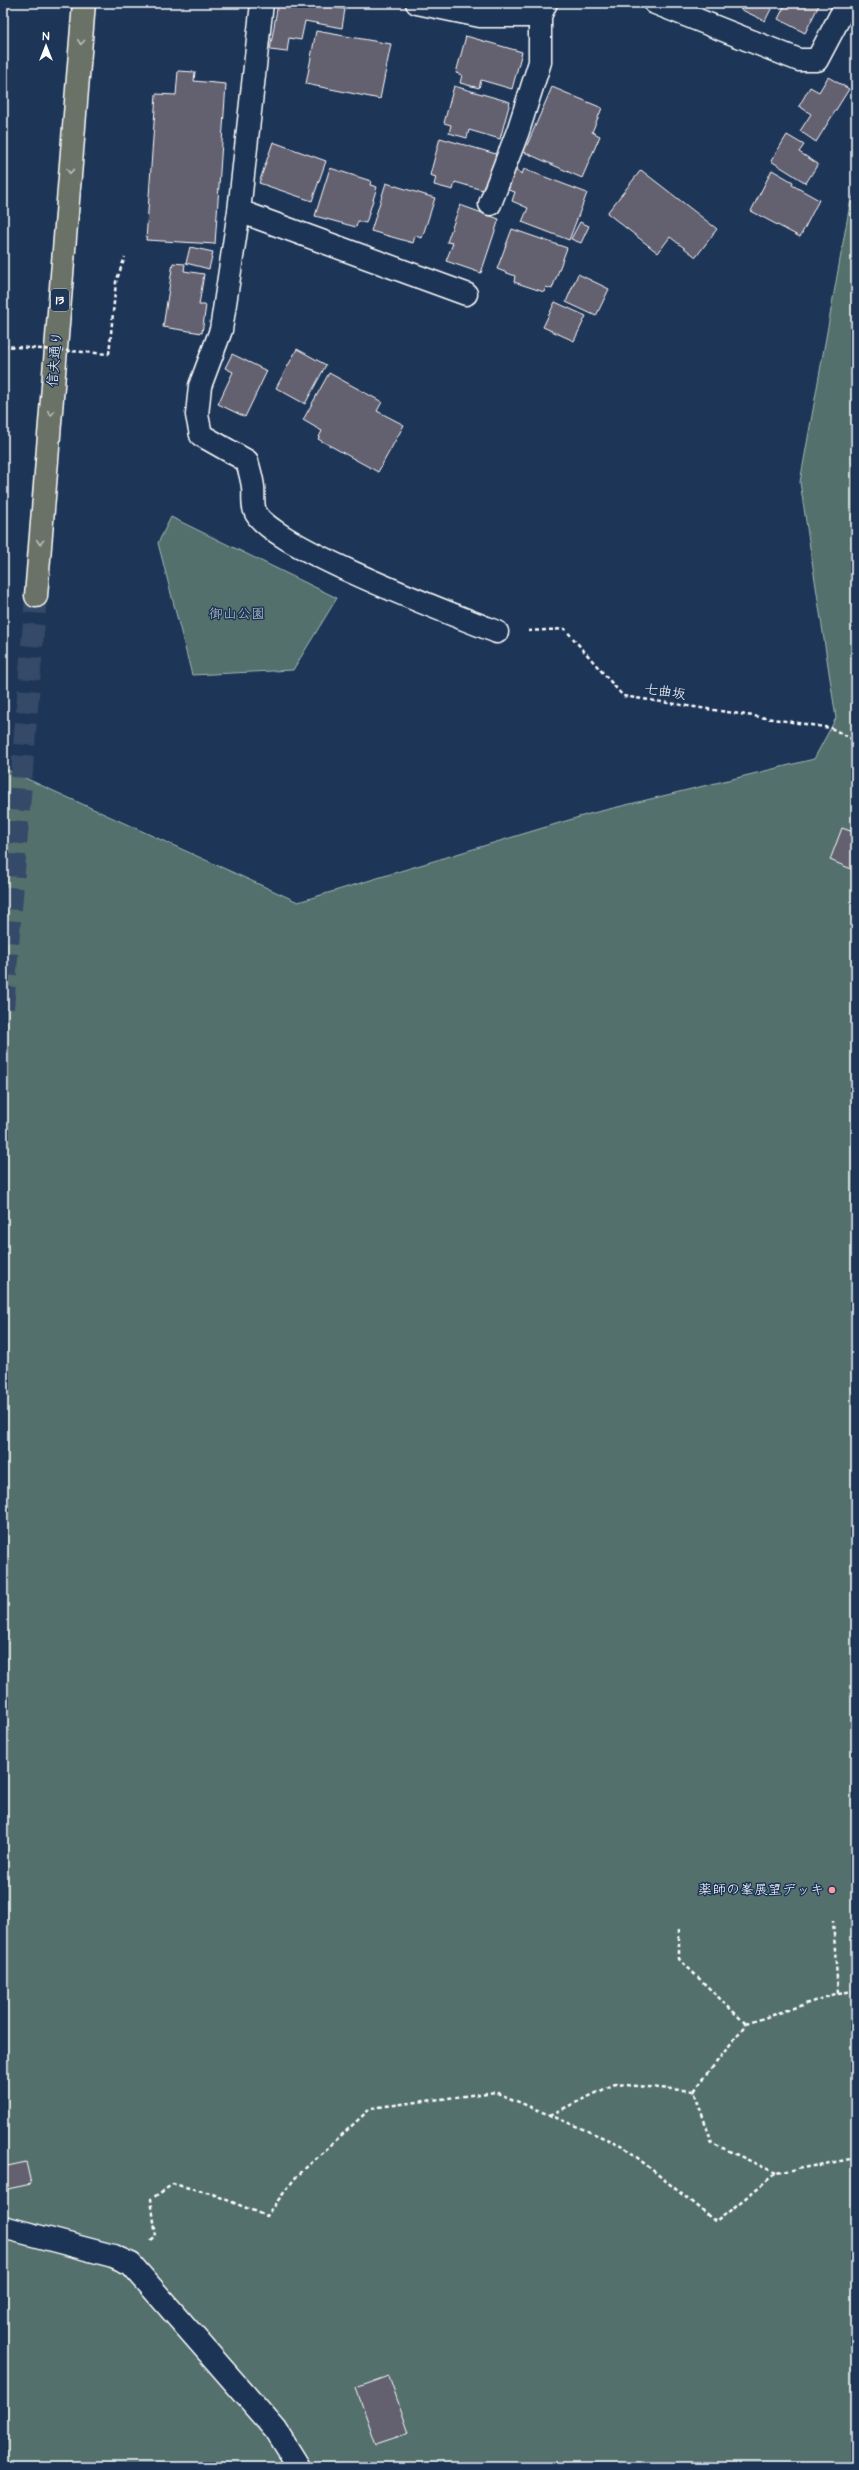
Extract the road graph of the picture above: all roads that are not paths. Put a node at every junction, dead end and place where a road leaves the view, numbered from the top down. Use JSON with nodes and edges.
{"nodes":[{"id":1,"x":84,"y":3,"type":"edge"},
{"id":2,"x":262,"y":3,"type":"edge"},
{"id":3,"x":417,"y":3,"type":"edge"},
{"id":4,"x":655,"y":3,"type":"edge"},
{"id":5,"x":848,"y":3,"type":"edge"},
{"id":6,"x":543,"y":9,"type":"edge"},
{"id":7,"x":490,"y":204,"type":"dead end"},
{"id":8,"x":239,"y":211,"type":"junction"},
{"id":9,"x":466,"y":294,"type":"dead end"},
{"id":10,"x":36,"y":596,"type":"tunnel mouth"},
{"id":11,"x":497,"y":632,"type":"road end"},
{"id":12,"x":3,"y":2228,"type":"edge"},
{"id":13,"x":299,"y":2467,"type":"edge"}],
"edges":[{"from":1,"to":10,"type":"highway","name":"信夫通り","number":"13","one_way":true},
{"from":2,"to":8,"type":"street"},
{"from":3,"to":6,"type":"street"},
{"from":4,"to":5,"type":"street"},
{"from":6,"to":7,"type":"street"},
{"from":8,"to":9,"type":"street"},
{"from":8,"to":11,"type":"street"},
{"from":12,"to":13,"type":"street"}]}
